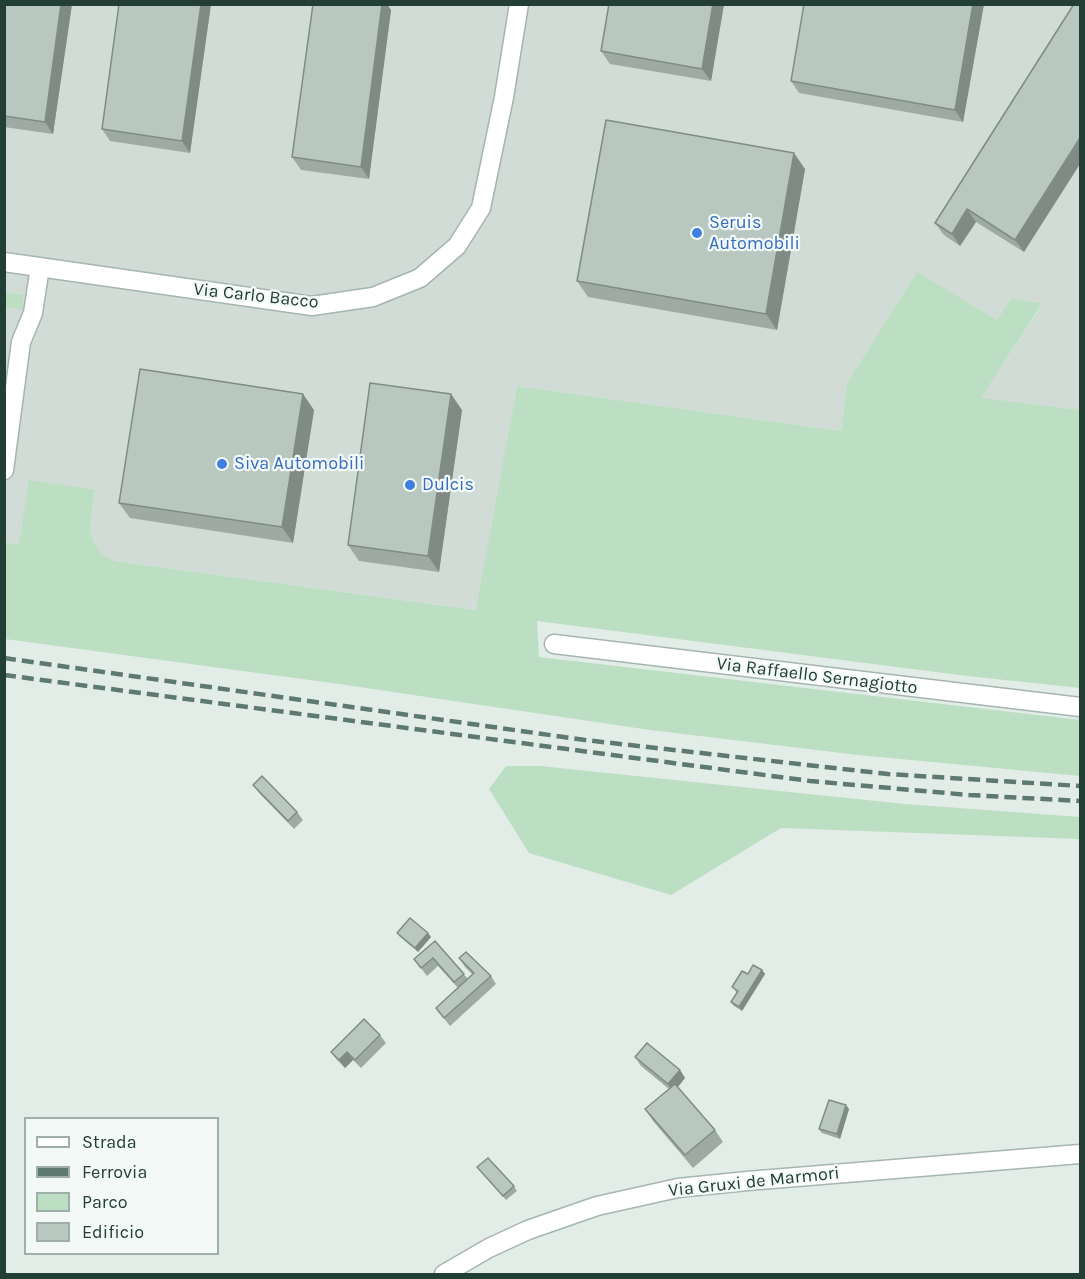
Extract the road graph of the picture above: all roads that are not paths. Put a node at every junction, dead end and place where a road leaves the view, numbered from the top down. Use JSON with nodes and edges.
{"nodes":[{"id":1,"x":519,"y":4,"type":"edge"},
{"id":2,"x":4,"y":262,"type":"edge"},
{"id":3,"x":40,"y":267,"type":"junction"},
{"id":4,"x":13,"y":341,"type":"edge"},
{"id":5,"x":4,"y":470,"type":"edge"},
{"id":6,"x":554,"y":644,"type":"dead end"},
{"id":7,"x":1080,"y":707,"type":"edge"},
{"id":8,"x":1080,"y":1154,"type":"edge"},
{"id":9,"x":444,"y":1275,"type":"edge"}],
"edges":[{"from":1,"to":3,"type":"street","name":"Via Carlo Bacco"},
{"from":2,"to":3,"type":"street","name":"Via Carlo Bacco"},
{"from":3,"to":4,"type":"street"},
{"from":4,"to":5,"type":"street"},
{"from":6,"to":7,"type":"street","name":"Via Raffaello Sernagiotto"},
{"from":8,"to":9,"type":"street","name":"Via Gruxi de Marmori"}]}
